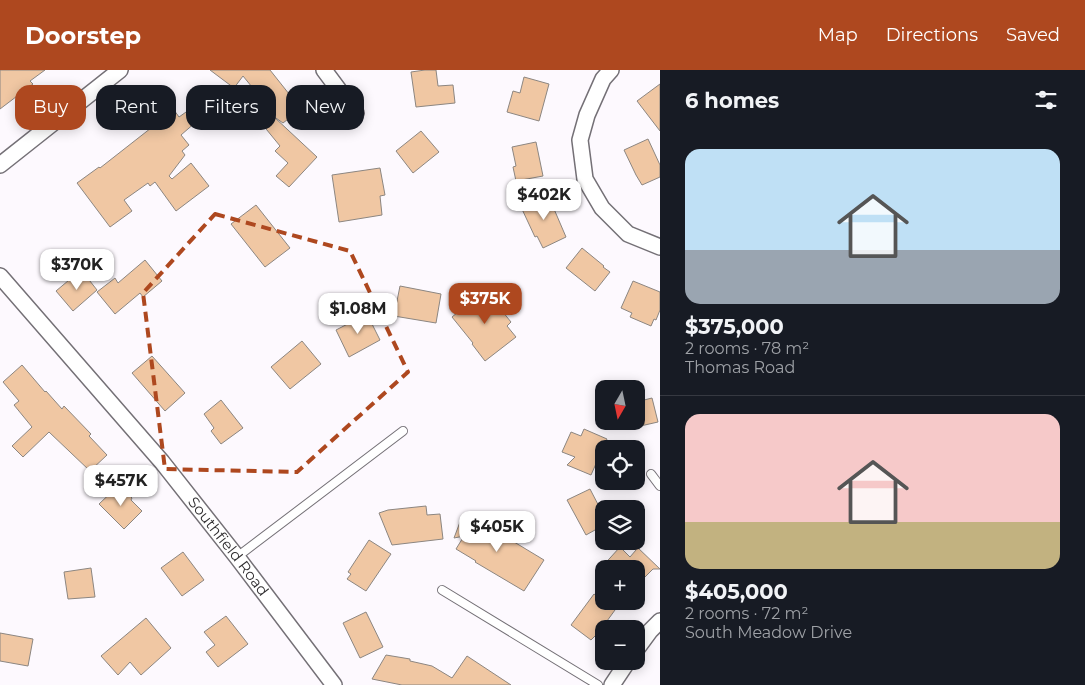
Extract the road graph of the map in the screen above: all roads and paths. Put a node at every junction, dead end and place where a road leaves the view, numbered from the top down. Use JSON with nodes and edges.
{"nodes":[{"id":1,"x":120,"y":70,"type":"edge"},
{"id":2,"x":324,"y":70,"type":"edge"},
{"id":3,"x":611,"y":70,"type":"edge"},
{"id":4,"x":335,"y":85,"type":"edge"},
{"id":5,"x":0,"y":165,"type":"edge"},
{"id":6,"x":660,"y":247,"type":"edge"},
{"id":7,"x":0,"y":276,"type":"edge"},
{"id":8,"x":402,"y":431,"type":"dead end"},
{"id":9,"x":651,"y":474,"type":"dead end"},
{"id":10,"x":660,"y":486,"type":"edge"},
{"id":11,"x":237,"y":557,"type":"junction"},
{"id":12,"x":442,"y":590,"type":"dead end"},
{"id":13,"x":660,"y":621,"type":"edge"},
{"id":14,"x":645,"y":638,"type":"edge"},
{"id":15,"x":622,"y":670,"type":"edge"},
{"id":16,"x":334,"y":685,"type":"edge"},
{"id":17,"x":598,"y":685,"type":"edge"},
{"id":18,"x":612,"y":685,"type":"edge"}],
"edges":[{"from":1,"to":5,"type":"street"},
{"from":2,"to":4,"type":"street"},
{"from":3,"to":6,"type":"street"},
{"from":7,"to":11,"type":"street","name":"Southfield Road"},
{"from":8,"to":11,"type":"lane"},
{"from":9,"to":10,"type":"lane"},
{"from":11,"to":16,"type":"street","name":"Southfield Road"},
{"from":12,"to":17,"type":"lane"},
{"from":13,"to":14,"type":"street"},
{"from":15,"to":18,"type":"street"}]}
